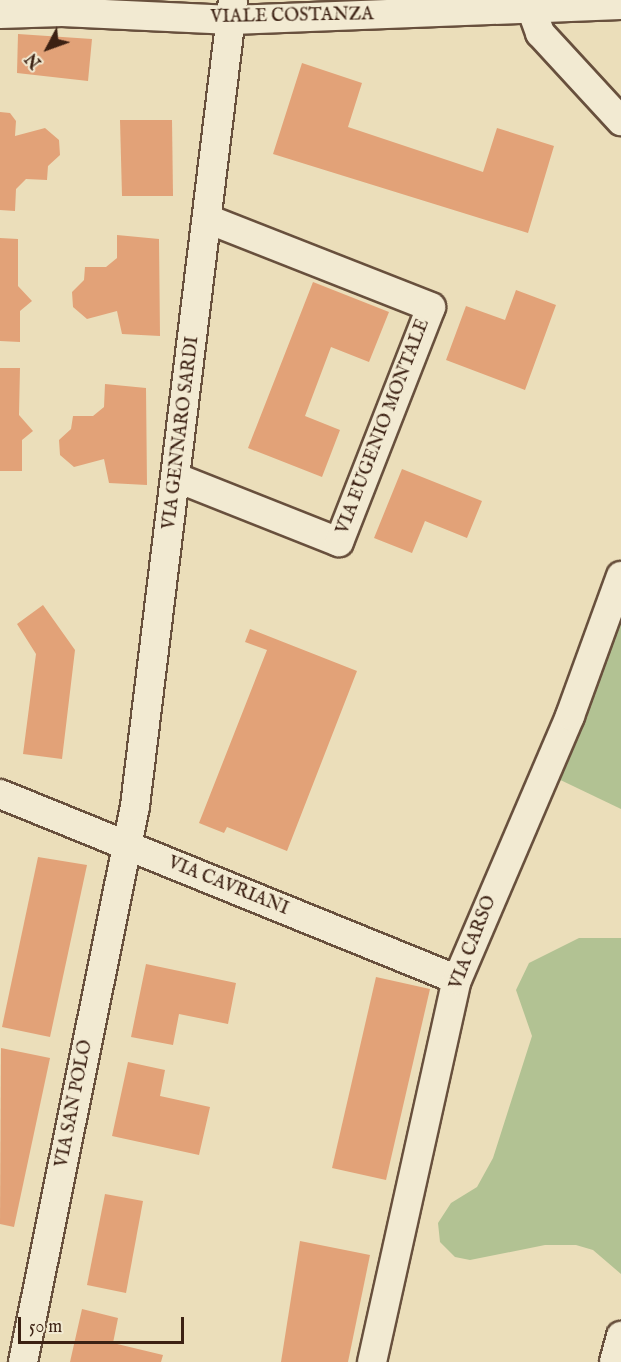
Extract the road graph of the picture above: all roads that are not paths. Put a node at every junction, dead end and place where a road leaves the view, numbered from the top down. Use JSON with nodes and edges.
{"nodes":[{"id":1,"x":621,"y":6,"type":"edge"},
{"id":2,"x":531,"y":8,"type":"junction"},
{"id":3,"x":232,"y":10,"type":"edge"},
{"id":4,"x":0,"y":14,"type":"edge"},
{"id":5,"x":621,"y":122,"type":"edge"},
{"id":6,"x":208,"y":219,"type":"junction"},
{"id":7,"x":177,"y":478,"type":"junction"},
{"id":8,"x":621,"y":576,"type":"edge"},
{"id":9,"x":0,"y":794,"type":"edge"},
{"id":10,"x":128,"y":845,"type":"junction"},
{"id":11,"x":457,"y":980,"type":"junction"},
{"id":12,"x":621,"y":1336,"type":"edge"},
{"id":13,"x":24,"y":1362,"type":"edge"},
{"id":14,"x":372,"y":1362,"type":"edge"},
{"id":15,"x":614,"y":1362,"type":"edge"}],
"edges":[{"from":1,"to":2,"type":"street","name":"VIALE COSTANZA"},
{"from":2,"to":3,"type":"street","name":"VIALE COSTANZA"},
{"from":2,"to":5,"type":"street"},
{"from":3,"to":4,"type":"street","name":"VIALE COSTANZA"},
{"from":3,"to":6,"type":"street","name":"VIA GENNARO SARDI"},
{"from":6,"to":7,"type":"street","name":"VIA GENNARO SARDI"},
{"from":6,"to":7,"type":"street","name":"VIA EUGENIO MONTALE"},
{"from":7,"to":10,"type":"street","name":"VIA GENNARO SARDI"},
{"from":8,"to":11,"type":"street","name":"VIA CARSO"},
{"from":9,"to":10,"type":"street","name":"VIA CAVRIANI"},
{"from":10,"to":11,"type":"street","name":"VIA CAVRIANI"},
{"from":10,"to":13,"type":"street","name":"VIA SAN POLO"},
{"from":11,"to":14,"type":"street","name":"VIA CARSO"},
{"from":12,"to":15,"type":"street"}]}
